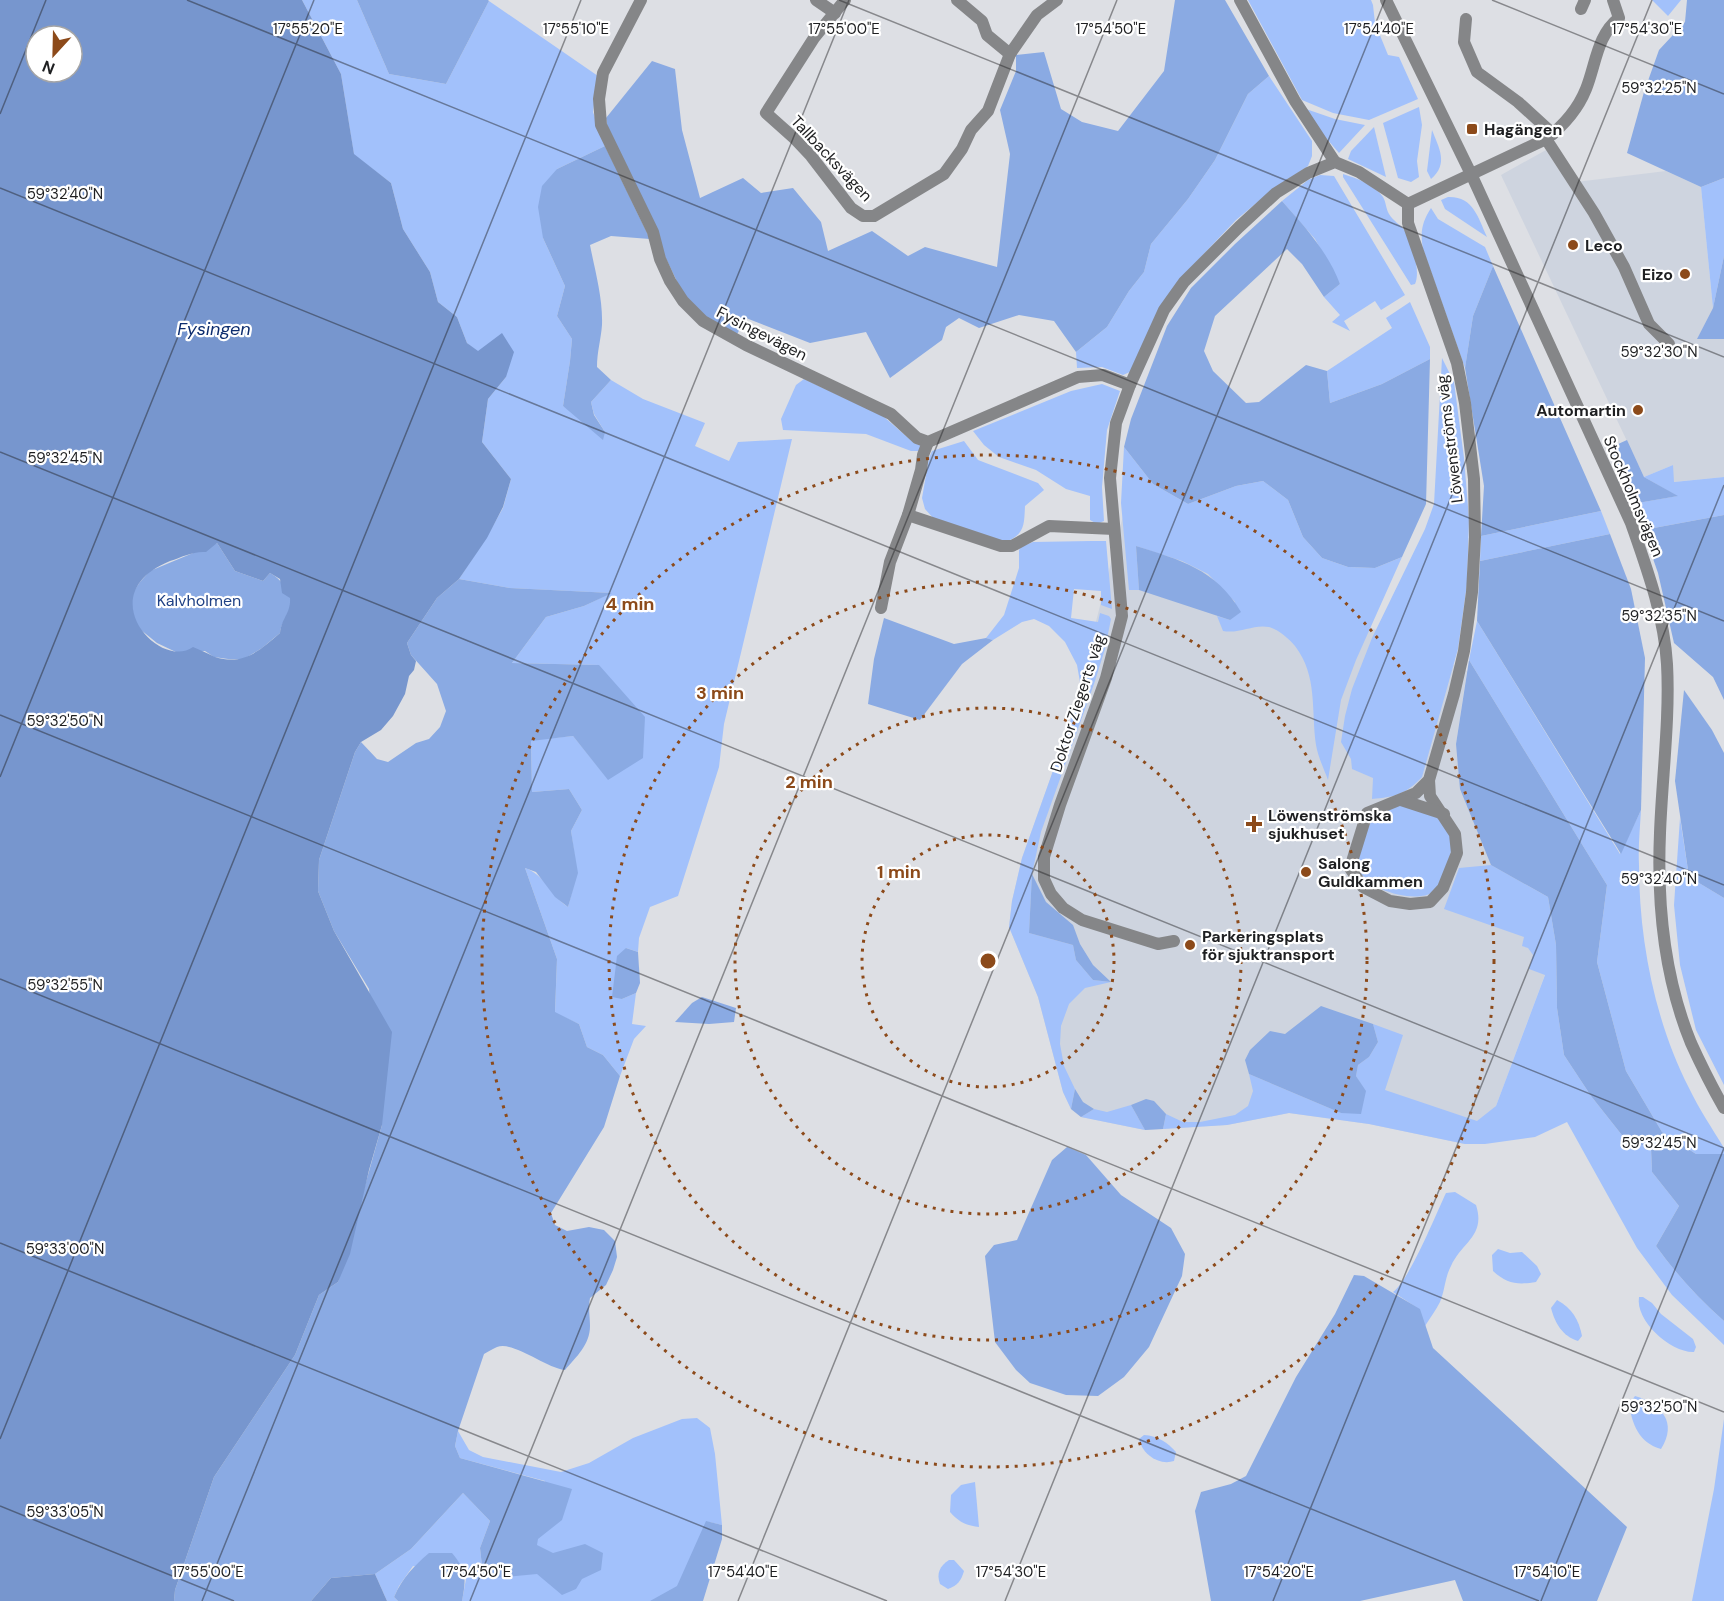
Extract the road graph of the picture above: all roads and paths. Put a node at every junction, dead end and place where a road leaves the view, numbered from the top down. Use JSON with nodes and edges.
{"nodes":[{"id":1,"x":640,"y":0,"type":"edge"},
{"id":2,"x":816,"y":0,"type":"edge"},
{"id":3,"x":845,"y":0,"type":"edge"},
{"id":4,"x":957,"y":0,"type":"edge"},
{"id":5,"x":1057,"y":0,"type":"edge"},
{"id":6,"x":1240,"y":0,"type":"edge"},
{"id":7,"x":1386,"y":0,"type":"edge"},
{"id":8,"x":1613,"y":0,"type":"edge"},
{"id":9,"x":835,"y":13,"type":"junction"},
{"id":10,"x":1466,"y":19,"type":"dead end"},
{"id":11,"x":1010,"y":54,"type":"junction"},
{"id":12,"x":1549,"y":136,"type":"junction"},
{"id":13,"x":1335,"y":162,"type":"junction"},
{"id":14,"x":1472,"y":176,"type":"junction"},
{"id":15,"x":1408,"y":204,"type":"junction"},
{"id":16,"x":1669,"y":344,"type":"dead end"},
{"id":17,"x":1130,"y":384,"type":"junction"},
{"id":18,"x":928,"y":442,"type":"junction"},
{"id":19,"x":908,"y":515,"type":"junction"},
{"id":20,"x":1114,"y":529,"type":"junction"},
{"id":21,"x":881,"y":608,"type":"dead end"},
{"id":22,"x":1429,"y":780,"type":"junction"},
{"id":23,"x":1401,"y":800,"type":"junction"},
{"id":24,"x":1444,"y":814,"type":"junction"},
{"id":25,"x":1174,"y":941,"type":"dead end"},
{"id":26,"x":1724,"y":1108,"type":"edge"}],
"edges":[{"from":1,"to":18,"type":"street","name":"Fysingevägen"},
{"from":2,"to":9,"type":"street"},
{"from":3,"to":9,"type":"street"},
{"from":4,"to":11,"type":"street"},
{"from":5,"to":11,"type":"street","name":"Tallbacksvägen"},
{"from":6,"to":13,"type":"street"},
{"from":7,"to":14,"type":"street","name":"Stockholmsvägen"},
{"from":8,"to":12,"type":"street"},
{"from":9,"to":11,"type":"street","name":"Tallbacksvägen"},
{"from":10,"to":12,"type":"street"},
{"from":12,"to":14,"type":"street"},
{"from":12,"to":16,"type":"street"},
{"from":13,"to":15,"type":"street"},
{"from":13,"to":17,"type":"street","name":"Doktor Ziegerts väg"},
{"from":14,"to":15,"type":"street"},
{"from":14,"to":26,"type":"street","name":"Stockholmsvägen"},
{"from":15,"to":22,"type":"street","name":"Löwenströms väg"},
{"from":17,"to":18,"type":"street"},
{"from":17,"to":20,"type":"street","name":"Doktor Ziegerts väg"},
{"from":18,"to":19,"type":"street"},
{"from":19,"to":20,"type":"street"},
{"from":19,"to":21,"type":"street"},
{"from":20,"to":25,"type":"street","name":"Doktor Ziegerts väg"},
{"from":22,"to":23,"type":"street"},
{"from":22,"to":24,"type":"street"},
{"from":23,"to":24,"type":"street"},
{"from":23,"to":24,"type":"street"}]}
